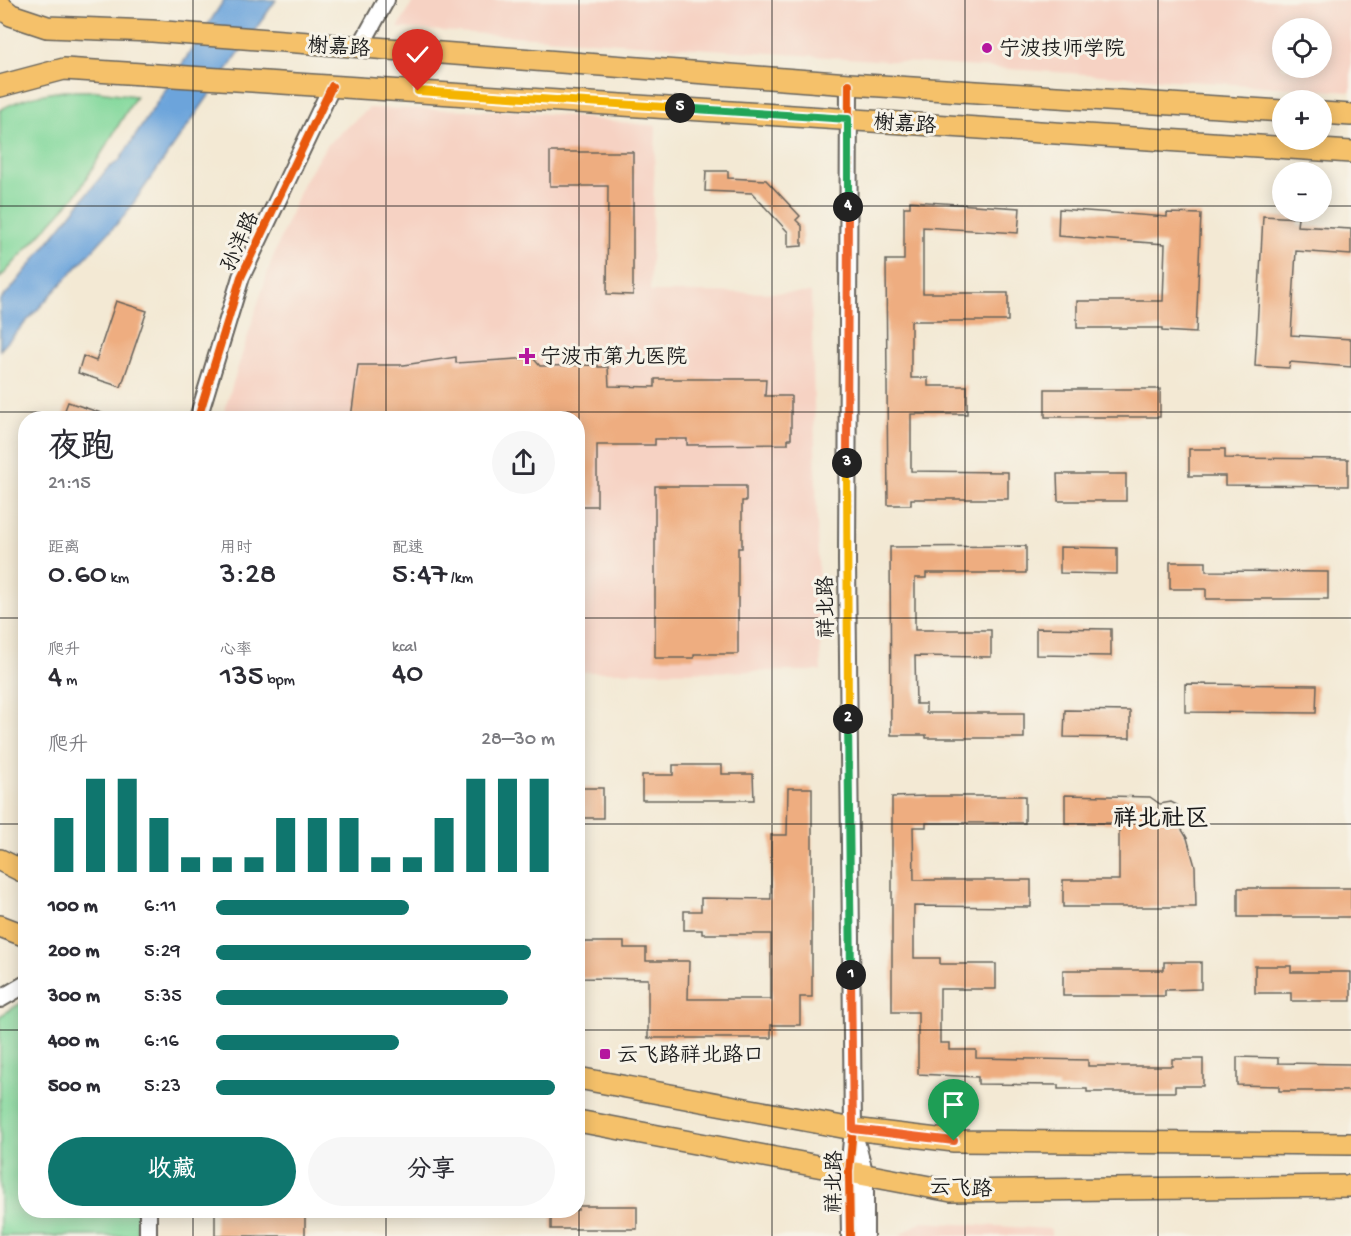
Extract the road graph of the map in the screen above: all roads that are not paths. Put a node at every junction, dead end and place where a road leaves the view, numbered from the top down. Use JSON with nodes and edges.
{"nodes":[{"id":1,"x":386,"y":0,"type":"edge"},
{"id":2,"x":0,"y":6,"type":"edge"},
{"id":3,"x":360,"y":47,"type":"junction"},
{"id":4,"x":849,"y":84,"type":"junction"},
{"id":5,"x":0,"y":86,"type":"edge"},
{"id":6,"x":332,"y":86,"type":"junction"},
{"id":7,"x":1272,"y":110,"type":"edge"},
{"id":8,"x":1332,"y":114,"type":"edge"},
{"id":9,"x":1351,"y":115,"type":"edge"},
{"id":10,"x":848,"y":119,"type":"junction"},
{"id":11,"x":1351,"y":152,"type":"edge"},
{"id":12,"x":200,"y":411,"type":"edge"},
{"id":13,"x":0,"y":860,"type":"edge"},
{"id":14,"x":18,"y":869,"type":"edge"},
{"id":15,"x":0,"y":926,"type":"edge"},
{"id":16,"x":18,"y":933,"type":"edge"},
{"id":17,"x":18,"y":989,"type":"edge"},
{"id":18,"x":0,"y":999,"type":"edge"},
{"id":19,"x":585,"y":1079,"type":"edge"},
{"id":20,"x":585,"y":1122,"type":"edge"},
{"id":21,"x":853,"y":1129,"type":"junction"},
{"id":22,"x":1351,"y":1144,"type":"edge"},
{"id":23,"x":857,"y":1174,"type":"junction"},
{"id":24,"x":1351,"y":1186,"type":"edge"},
{"id":25,"x":148,"y":1218,"type":"edge"},
{"id":26,"x":148,"y":1236,"type":"edge"},
{"id":27,"x":850,"y":1236,"type":"edge"},
{"id":28,"x":865,"y":1236,"type":"edge"}],
"edges":[{"from":1,"to":3,"type":"street"},
{"from":2,"to":3,"type":"main road","name":"榭嘉路"},
{"from":3,"to":4,"type":"main road","name":"榭嘉路"},
{"from":4,"to":7,"type":"main road","name":"榭嘉路"},
{"from":4,"to":10,"type":"street","name":"祥北路"},
{"from":5,"to":6,"type":"main road","name":"榭嘉路"},
{"from":6,"to":10,"type":"main road","name":"榭嘉路"},
{"from":6,"to":12,"type":"street","name":"孙洋路"},
{"from":8,"to":9,"type":"main road"},
{"from":10,"to":11,"type":"main road","name":"榭嘉路"},
{"from":10,"to":21,"type":"street","name":"祥北路"},
{"from":13,"to":14,"type":"main road"},
{"from":15,"to":16,"type":"main road"},
{"from":17,"to":18,"type":"street"},
{"from":19,"to":21,"type":"main road"},
{"from":20,"to":23,"type":"main road","name":"云飞路"},
{"from":21,"to":22,"type":"main road"},
{"from":21,"to":23,"type":"street","name":"祥北路"},
{"from":23,"to":24,"type":"main road","name":"云飞路"},
{"from":23,"to":27,"type":"street","name":"祥北路"},
{"from":23,"to":28,"type":"street","name":"祥北路"},
{"from":25,"to":26,"type":"street"}]}
